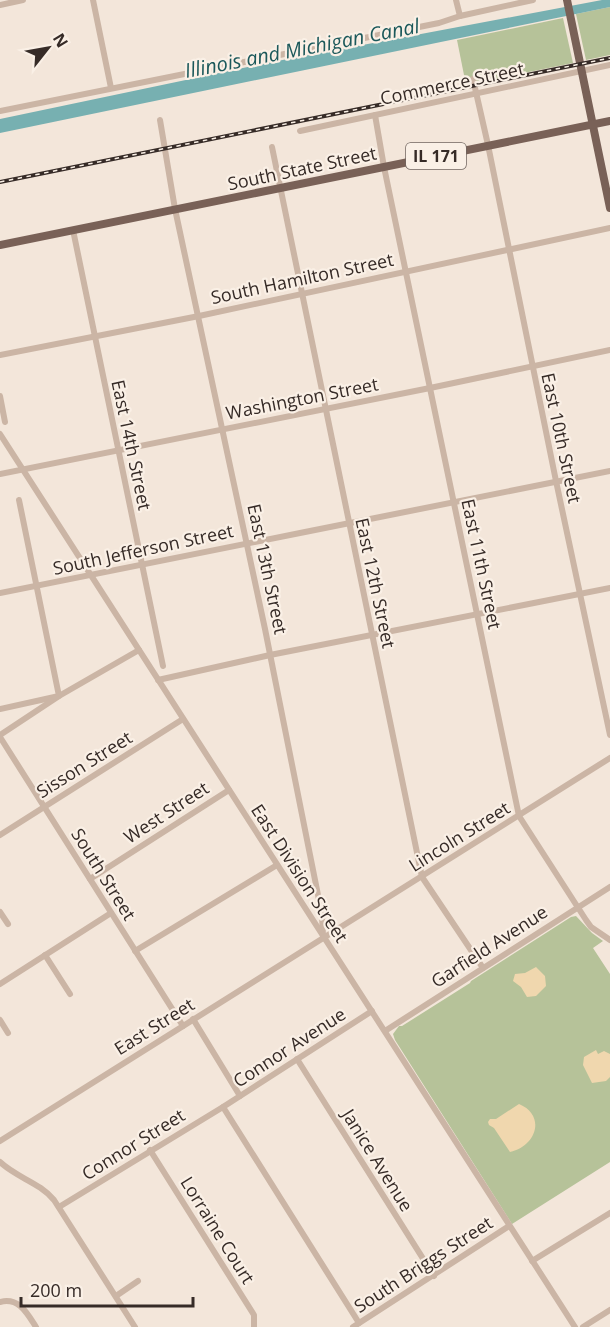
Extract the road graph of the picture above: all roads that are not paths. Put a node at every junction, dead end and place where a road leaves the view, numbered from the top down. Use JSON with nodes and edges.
{"nodes":[{"id":1,"x":23,"y":0,"type":"edge"},
{"id":2,"x":93,"y":0,"type":"edge"},
{"id":3,"x":456,"y":0,"type":"edge"},
{"id":4,"x":533,"y":0,"type":"edge"},
{"id":5,"x":567,"y":0,"type":"edge"},
{"id":6,"x":0,"y":5,"type":"edge"},
{"id":7,"x":460,"y":16,"type":"junction"},
{"id":8,"x":610,"y":65,"type":"edge"},
{"id":9,"x":581,"y":71,"type":"junction"},
{"id":10,"x":473,"y":80,"type":"dead end"},
{"id":11,"x":111,"y":88,"type":"junction"},
{"id":12,"x":476,"y":93,"type":"junction"},
{"id":13,"x":0,"y":111,"type":"edge"},
{"id":14,"x":375,"y":115,"type":"junction"},
{"id":15,"x":159,"y":120,"type":"dead end"},
{"id":16,"x":610,"y":121,"type":"edge"},
{"id":17,"x":592,"y":124,"type":"junction"},
{"id":18,"x":300,"y":131,"type":"dead end"},
{"id":19,"x":488,"y":145,"type":"junction"},
{"id":20,"x":272,"y":147,"type":"dead end"},
{"id":21,"x":384,"y":167,"type":"junction"},
{"id":22,"x":279,"y":188,"type":"junction"},
{"id":23,"x":610,"y":208,"type":"edge"},
{"id":24,"x":175,"y":209,"type":"junction"},
{"id":25,"x":610,"y":228,"type":"edge"},
{"id":26,"x":73,"y":230,"type":"junction"},
{"id":27,"x":0,"y":245,"type":"edge"},
{"id":28,"x":510,"y":250,"type":"junction"},
{"id":29,"x":406,"y":271,"type":"junction"},
{"id":30,"x":302,"y":294,"type":"junction"},
{"id":31,"x":199,"y":316,"type":"junction"},
{"id":32,"x":94,"y":337,"type":"junction"},
{"id":33,"x":610,"y":350,"type":"edge"},
{"id":34,"x":0,"y":355,"type":"edge"},
{"id":35,"x":532,"y":367,"type":"junction"},
{"id":36,"x":430,"y":388,"type":"junction"},
{"id":37,"x":0,"y":396,"type":"edge"},
{"id":38,"x":325,"y":409,"type":"junction"},
{"id":39,"x":5,"y":422,"type":"dead end"},
{"id":40,"x":222,"y":429,"type":"junction"},
{"id":41,"x":0,"y":434,"type":"edge"},
{"id":42,"x":118,"y":451,"type":"junction"},
{"id":43,"x":23,"y":469,"type":"junction"},
{"id":44,"x":610,"y":471,"type":"edge"},
{"id":45,"x":0,"y":474,"type":"edge"},
{"id":46,"x":556,"y":481,"type":"junction"},
{"id":47,"x":19,"y":500,"type":"dead end"},
{"id":48,"x":454,"y":502,"type":"junction"},
{"id":49,"x":348,"y":523,"type":"junction"},
{"id":50,"x":247,"y":543,"type":"junction"},
{"id":51,"x":142,"y":565,"type":"junction"},
{"id":52,"x":93,"y":576,"type":"junction"},
{"id":53,"x":36,"y":586,"type":"junction"},
{"id":54,"x":610,"y":588,"type":"edge"},
{"id":55,"x":0,"y":592,"type":"edge"},
{"id":56,"x":580,"y":595,"type":"junction"},
{"id":57,"x":478,"y":615,"type":"junction"},
{"id":58,"x":372,"y":635,"type":"junction"},
{"id":59,"x":139,"y":650,"type":"junction"},
{"id":60,"x":270,"y":655,"type":"junction"},
{"id":61,"x":163,"y":666,"type":"dead end"},
{"id":62,"x":158,"y":680,"type":"junction"},
{"id":63,"x":60,"y":696,"type":"junction"},
{"id":64,"x":0,"y":710,"type":"edge"},
{"id":65,"x":183,"y":719,"type":"junction"},
{"id":66,"x":610,"y":735,"type":"edge"},
{"id":67,"x":0,"y":736,"type":"edge"},
{"id":68,"x":610,"y":758,"type":"edge"},
{"id":69,"x":229,"y":790,"type":"junction"},
{"id":70,"x":44,"y":807,"type":"junction"},
{"id":71,"x":519,"y":816,"type":"junction"},
{"id":72,"x":0,"y":835,"type":"edge"},
{"id":73,"x":277,"y":865,"type":"junction"},
{"id":74,"x":422,"y":877,"type":"junction"},
{"id":75,"x":90,"y":879,"type":"junction"},
{"id":76,"x":610,"y":887,"type":"edge"},
{"id":77,"x":578,"y":907,"type":"junction"},
{"id":78,"x":0,"y":912,"type":"edge"},
{"id":79,"x":111,"y":913,"type":"junction"},
{"id":80,"x":8,"y":924,"type":"dead end"},
{"id":81,"x":323,"y":937,"type":"junction"},
{"id":82,"x":610,"y":940,"type":"edge"},
{"id":83,"x":135,"y":951,"type":"junction"},
{"id":84,"x":45,"y":955,"type":"junction"},
{"id":85,"x":483,"y":968,"type":"junction"},
{"id":86,"x":0,"y":984,"type":"edge"},
{"id":87,"x":70,"y":994,"type":"dead end"},
{"id":88,"x":372,"y":1011,"type":"junction"},
{"id":89,"x":193,"y":1019,"type":"junction"},
{"id":90,"x":0,"y":1020,"type":"edge"},
{"id":91,"x":183,"y":1026,"type":"junction"},
{"id":92,"x":385,"y":1031,"type":"junction"},
{"id":93,"x":8,"y":1033,"type":"dead end"},
{"id":94,"x":297,"y":1059,"type":"junction"},
{"id":95,"x":240,"y":1096,"type":"junction"},
{"id":96,"x":223,"y":1107,"type":"junction"},
{"id":97,"x":0,"y":1141,"type":"edge"},
{"id":98,"x":150,"y":1150,"type":"junction"},
{"id":99,"x":0,"y":1162,"type":"edge"},
{"id":100,"x":59,"y":1208,"type":"junction"},
{"id":101,"x":610,"y":1213,"type":"edge"},
{"id":102,"x":509,"y":1226,"type":"junction"},
{"id":103,"x":532,"y":1261,"type":"junction"},
{"id":104,"x":434,"y":1276,"type":"junction"},
{"id":105,"x":138,"y":1281,"type":"dead end"},
{"id":106,"x":116,"y":1296,"type":"junction"},
{"id":107,"x":0,"y":1302,"type":"edge"},
{"id":108,"x":610,"y":1310,"type":"edge"},
{"id":109,"x":356,"y":1325,"type":"edge"},
{"id":110,"x":36,"y":1327,"type":"edge"},
{"id":111,"x":135,"y":1327,"type":"edge"},
{"id":112,"x":254,"y":1327,"type":"edge"},
{"id":113,"x":574,"y":1327,"type":"edge"},
{"id":114,"x":583,"y":1327,"type":"edge"}],
"edges":[{"from":1,"to":6,"type":"street"},
{"from":2,"to":11,"type":"street"},
{"from":3,"to":7,"type":"street"},
{"from":4,"to":7,"type":"street"},
{"from":5,"to":9,"type":"main road"},
{"from":7,"to":11,"type":"street"},
{"from":8,"to":9,"type":"street","name":"Commerce Street"},
{"from":9,"to":12,"type":"street","name":"Commerce Street"},
{"from":9,"to":17,"type":"main road"},
{"from":10,"to":12,"type":"street","name":"East 10th Street"},
{"from":11,"to":13,"type":"street"},
{"from":12,"to":14,"type":"street","name":"Commerce Street"},
{"from":12,"to":19,"type":"street","name":"East 10th Street"},
{"from":14,"to":18,"type":"street","name":"Commerce Street"},
{"from":14,"to":21,"type":"street","name":"East 11th Street"},
{"from":15,"to":24,"type":"street","name":"East 13th Street"},
{"from":16,"to":17,"type":"main road","name":"South State Street","number":"IL 171"},
{"from":17,"to":19,"type":"main road","name":"South State Street","number":"IL 171"},
{"from":17,"to":23,"type":"main road"},
{"from":19,"to":21,"type":"main road","name":"South State Street","number":"IL 171"},
{"from":19,"to":28,"type":"street","name":"East 10th Street"},
{"from":20,"to":22,"type":"street","name":"East 12th Street"},
{"from":21,"to":22,"type":"main road","name":"South State Street","number":"IL 171"},
{"from":21,"to":29,"type":"street","name":"East 11th Street"},
{"from":22,"to":24,"type":"main road","name":"South State Street","number":"IL 171"},
{"from":22,"to":30,"type":"street","name":"East 12th Street"},
{"from":24,"to":26,"type":"main road","name":"South State Street","number":"IL 171"},
{"from":24,"to":31,"type":"street","name":"East 13th Street"},
{"from":25,"to":28,"type":"street","name":"South Hamilton Street"},
{"from":26,"to":27,"type":"main road","name":"South State Street","number":"IL 171"},
{"from":26,"to":32,"type":"street","name":"East 14th Street"},
{"from":28,"to":29,"type":"street","name":"South Hamilton Street"},
{"from":28,"to":35,"type":"street","name":"East 10th Street"},
{"from":29,"to":30,"type":"street","name":"South Hamilton Street"},
{"from":29,"to":36,"type":"street","name":"East 11th Street"},
{"from":30,"to":31,"type":"street","name":"South Hamilton Street"},
{"from":30,"to":38,"type":"street","name":"East 12th Street"},
{"from":31,"to":32,"type":"street","name":"South Hamilton Street"},
{"from":31,"to":40,"type":"street","name":"East 13th Street"},
{"from":32,"to":34,"type":"street","name":"South Hamilton Street"},
{"from":32,"to":42,"type":"street","name":"East 14th Street"},
{"from":33,"to":35,"type":"street","name":"Washington Street"},
{"from":35,"to":36,"type":"street","name":"Washington Street"},
{"from":35,"to":46,"type":"street","name":"East 10th Street"},
{"from":36,"to":38,"type":"street","name":"Washington Street"},
{"from":36,"to":48,"type":"street","name":"East 11th Street"},
{"from":37,"to":39,"type":"street"},
{"from":38,"to":40,"type":"street","name":"Washington Street"},
{"from":38,"to":49,"type":"street","name":"East 12th Street"},
{"from":40,"to":42,"type":"street","name":"Washington Street"},
{"from":40,"to":50,"type":"street","name":"East 13th Street"},
{"from":41,"to":43,"type":"street","name":"East Division Street"},
{"from":42,"to":43,"type":"street","name":"Washington Street"},
{"from":42,"to":51,"type":"street","name":"East 14th Street"},
{"from":43,"to":45,"type":"street","name":"Washington Street"},
{"from":43,"to":52,"type":"street","name":"East Division Street"},
{"from":44,"to":46,"type":"street","name":"South Jefferson Street"},
{"from":46,"to":48,"type":"street","name":"South Jefferson Street"},
{"from":46,"to":56,"type":"street","name":"East 10th Street"},
{"from":47,"to":53,"type":"street"},
{"from":48,"to":49,"type":"street","name":"South Jefferson Street"},
{"from":48,"to":57,"type":"street","name":"East 11th Street"},
{"from":49,"to":50,"type":"street","name":"South Jefferson Street"},
{"from":49,"to":58,"type":"street","name":"East 12th Street"},
{"from":50,"to":51,"type":"street","name":"South Jefferson Street"},
{"from":50,"to":60,"type":"street","name":"East 13th Street"},
{"from":51,"to":52,"type":"street","name":"South Jefferson Street"},
{"from":51,"to":61,"type":"street","name":"East 14th Street"},
{"from":52,"to":53,"type":"street","name":"South Jefferson Street"},
{"from":52,"to":59,"type":"street","name":"East Division Street"},
{"from":53,"to":55,"type":"street","name":"South Jefferson Street"},
{"from":53,"to":63,"type":"street"},
{"from":54,"to":56,"type":"street"},
{"from":56,"to":57,"type":"street"},
{"from":56,"to":66,"type":"street","name":"East 10th Street"},
{"from":57,"to":58,"type":"street"},
{"from":57,"to":71,"type":"street","name":"East 11th Street"},
{"from":58,"to":60,"type":"street"},
{"from":58,"to":74,"type":"street","name":"East 12th Street"},
{"from":59,"to":62,"type":"street","name":"East Division Street"},
{"from":59,"to":63,"type":"street"},
{"from":60,"to":62,"type":"street"},
{"from":60,"to":81,"type":"street","name":"East 13th Street"},
{"from":62,"to":65,"type":"street","name":"East Division Street"},
{"from":63,"to":64,"type":"street"},
{"from":63,"to":67,"type":"street"},
{"from":65,"to":69,"type":"street","name":"East Division Street"},
{"from":65,"to":70,"type":"street","name":"Sisson Street"},
{"from":67,"to":70,"type":"street","name":"South Street"},
{"from":68,"to":71,"type":"street","name":"Lincoln Street"},
{"from":69,"to":73,"type":"street","name":"East Division Street"},
{"from":69,"to":75,"type":"street","name":"West Street"},
{"from":70,"to":72,"type":"street","name":"Sisson Street"},
{"from":70,"to":75,"type":"street","name":"South Street"},
{"from":71,"to":74,"type":"street","name":"Lincoln Street"},
{"from":71,"to":77,"type":"street","name":"East 11th Street"},
{"from":73,"to":81,"type":"street","name":"East Division Street"},
{"from":73,"to":83,"type":"street"},
{"from":74,"to":81,"type":"street","name":"Lincoln Street"},
{"from":74,"to":85,"type":"street","name":"East 12th Street"},
{"from":75,"to":79,"type":"street","name":"South Street"},
{"from":76,"to":77,"type":"street","name":"Garfield Avenue"},
{"from":77,"to":82,"type":"street","name":"East 11th Street"},
{"from":77,"to":85,"type":"street","name":"Garfield Avenue"},
{"from":78,"to":80,"type":"street"},
{"from":79,"to":83,"type":"street","name":"South Street"},
{"from":79,"to":84,"type":"street"},
{"from":81,"to":88,"type":"street","name":"East Division Street"},
{"from":81,"to":89,"type":"street","name":"East Street"},
{"from":83,"to":91,"type":"street","name":"South Street"},
{"from":84,"to":86,"type":"street"},
{"from":84,"to":87,"type":"street"},
{"from":85,"to":92,"type":"street","name":"Garfield Avenue"},
{"from":88,"to":92,"type":"street","name":"East Division Street"},
{"from":88,"to":94,"type":"street","name":"Connor Avenue"},
{"from":89,"to":91,"type":"street","name":"East Street"},
{"from":89,"to":95,"type":"street"},
{"from":90,"to":93,"type":"street"},
{"from":91,"to":97,"type":"street","name":"East Street"},
{"from":92,"to":102,"type":"street","name":"East Division Street"},
{"from":94,"to":95,"type":"street","name":"Connor Avenue"},
{"from":94,"to":104,"type":"street","name":"Janice Avenue"},
{"from":95,"to":96,"type":"street","name":"Connor Avenue"},
{"from":96,"to":98,"type":"street","name":"Connor Street"},
{"from":96,"to":109,"type":"street"},
{"from":98,"to":100,"type":"street","name":"Connor Street"},
{"from":98,"to":112,"type":"street","name":"Lorraine Court"},
{"from":99,"to":100,"type":"street"},
{"from":100,"to":106,"type":"street"},
{"from":101,"to":103,"type":"street"},
{"from":102,"to":103,"type":"street","name":"East Division Street"},
{"from":102,"to":104,"type":"street","name":"South Briggs Street"},
{"from":103,"to":113,"type":"street","name":"East Division Street"},
{"from":104,"to":109,"type":"street","name":"South Briggs Street"},
{"from":105,"to":106,"type":"street"},
{"from":106,"to":111,"type":"street"},
{"from":107,"to":110,"type":"street"},
{"from":108,"to":114,"type":"street"}]}
